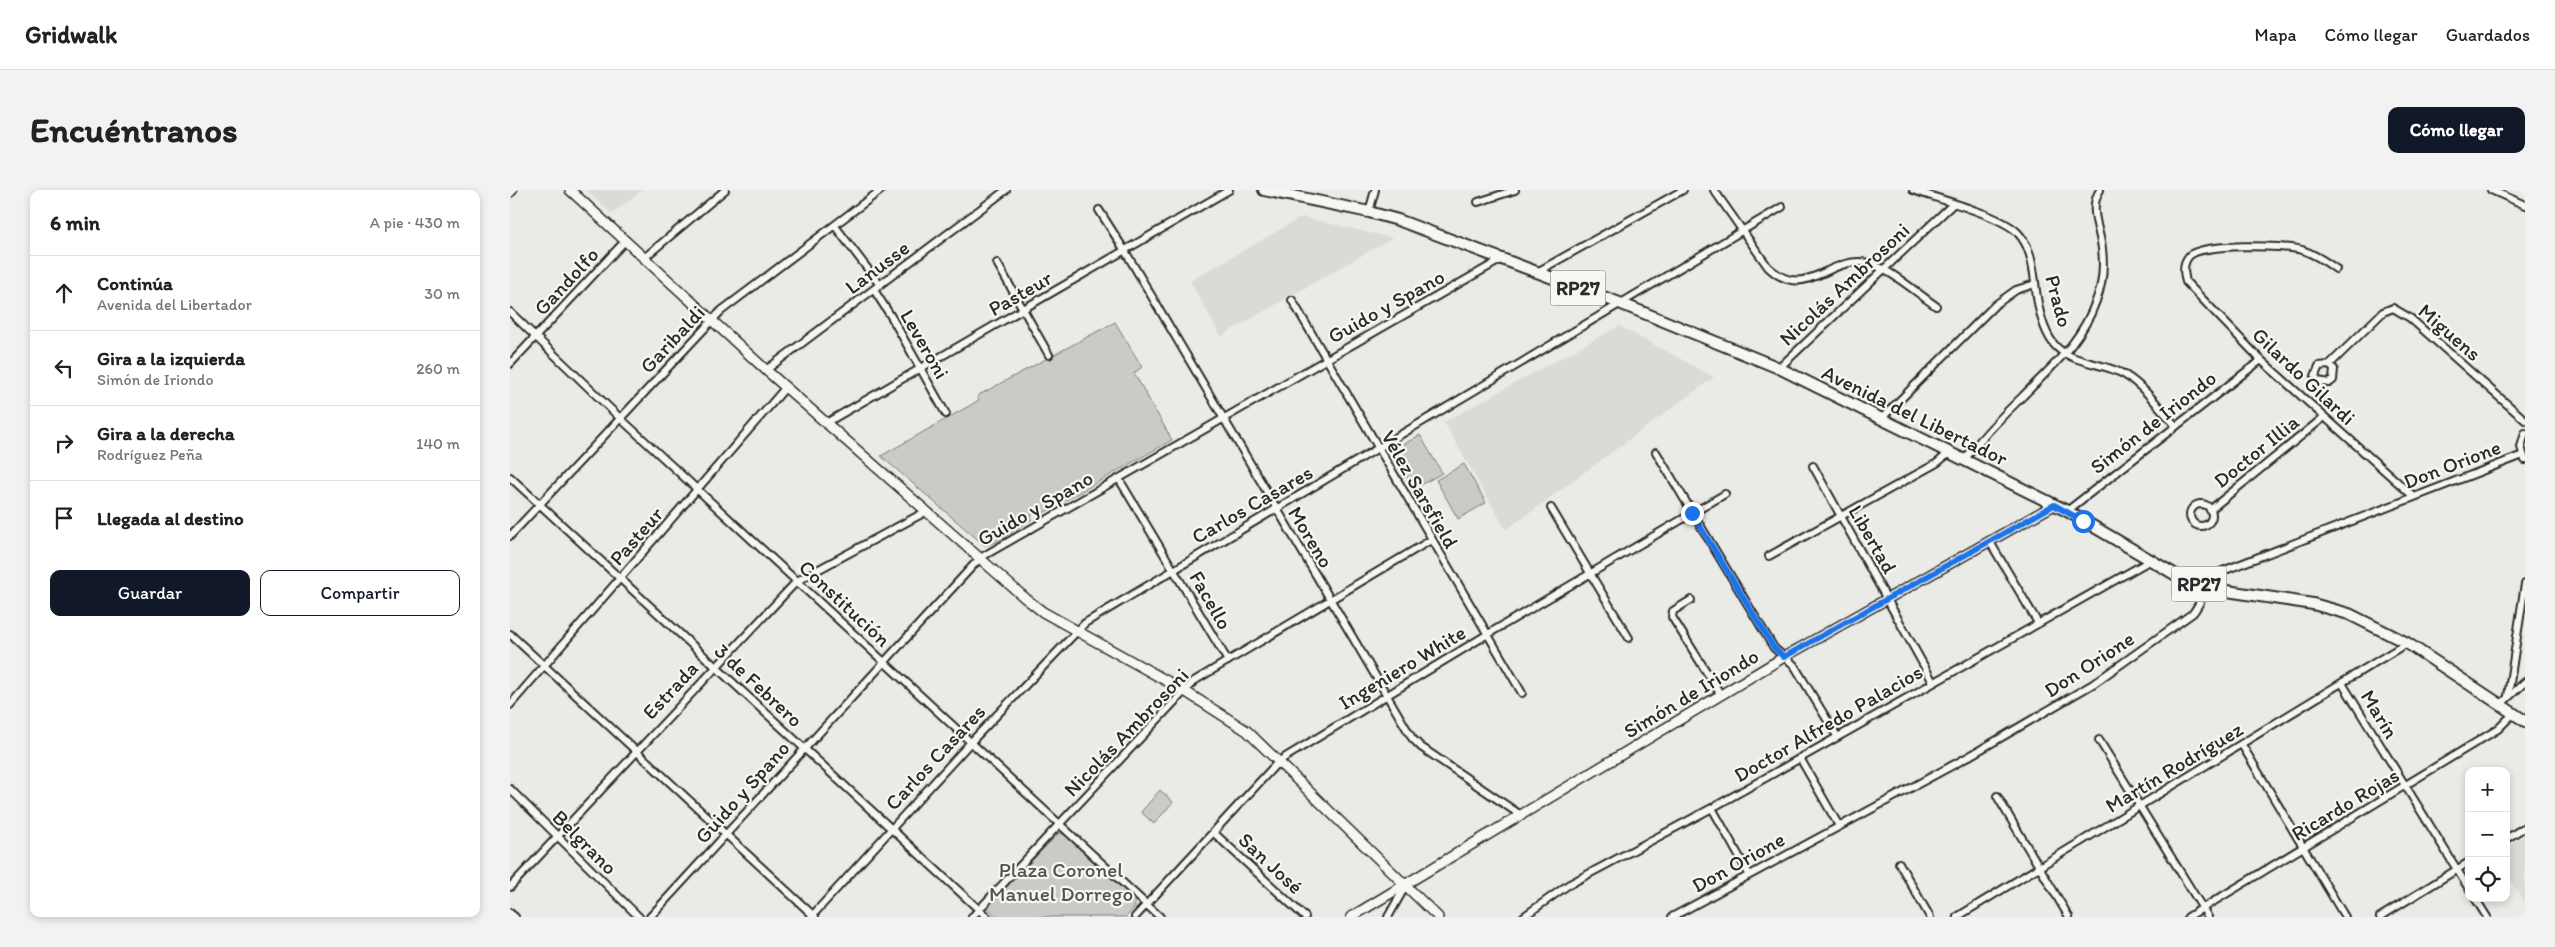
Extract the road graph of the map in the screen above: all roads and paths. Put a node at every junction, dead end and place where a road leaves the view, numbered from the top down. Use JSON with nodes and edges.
{"nodes":[{"id":1,"x":570,"y":190,"type":"edge"},
{"id":2,"x":726,"y":190,"type":"edge"},
{"id":3,"x":880,"y":190,"type":"edge"},
{"id":4,"x":1006,"y":190,"type":"edge"},
{"id":5,"x":1229,"y":190,"type":"edge"},
{"id":6,"x":1264,"y":190,"type":"edge"},
{"id":7,"x":1375,"y":190,"type":"edge"},
{"id":8,"x":1515,"y":190,"type":"edge"},
{"id":9,"x":1683,"y":190,"type":"edge"},
{"id":10,"x":1714,"y":190,"type":"edge"},
{"id":11,"x":1913,"y":190,"type":"edge"},
{"id":12,"x":2100,"y":190,"type":"edge"},
{"id":13,"x":2491,"y":190,"type":"edge"},
{"id":14,"x":1478,"y":202,"type":"dead end"},
{"id":15,"x":1953,"y":204,"type":"junction"},
{"id":16,"x":2525,"y":205,"type":"edge"},
{"id":17,"x":1782,"y":206,"type":"dead end"},
{"id":18,"x":1099,"y":210,"type":"dead end"},
{"id":19,"x":1369,"y":212,"type":"junction"},
{"id":20,"x":835,"y":226,"type":"junction"},
{"id":21,"x":1742,"y":231,"type":"junction"},
{"id":22,"x":625,"y":241,"type":"junction"},
{"id":23,"x":1125,"y":251,"type":"junction"},
{"id":24,"x":644,"y":258,"type":"junction"},
{"id":25,"x":1502,"y":258,"type":"junction"},
{"id":26,"x":997,"y":263,"type":"dead end"},
{"id":27,"x":1882,"y":269,"type":"junction"},
{"id":28,"x":2336,"y":269,"type":"dead end"},
{"id":29,"x":1537,"y":272,"type":"junction"},
{"id":30,"x":2035,"y":284,"type":"junction"},
{"id":31,"x":880,"y":285,"type":"junction"},
{"id":32,"x":874,"y":290,"type":"junction"},
{"id":33,"x":1292,"y":300,"type":"dead end"},
{"id":34,"x":1622,"y":304,"type":"junction"},
{"id":35,"x":1936,"y":306,"type":"dead end"},
{"id":36,"x":1023,"y":310,"type":"junction"},
{"id":37,"x":510,"y":312,"type":"edge"},
{"id":38,"x":712,"y":321,"type":"junction"},
{"id":39,"x":536,"y":337,"type":"junction"},
{"id":40,"x":1049,"y":355,"type":"dead end"},
{"id":41,"x":2066,"y":355,"type":"junction"},
{"id":42,"x":1325,"y":359,"type":"junction"},
{"id":43,"x":2261,"y":360,"type":"junction"},
{"id":44,"x":510,"y":364,"type":"edge"},
{"id":45,"x":2330,"y":365,"type":"dead end"},
{"id":46,"x":921,"y":368,"type":"junction"},
{"id":47,"x":1779,"y":368,"type":"junction"},
{"id":48,"x":766,"y":370,"type":"junction"},
{"id":49,"x":786,"y":387,"type":"junction"},
{"id":50,"x":946,"y":414,"type":"dead end"},
{"id":51,"x":1223,"y":417,"type":"junction"},
{"id":52,"x":620,"y":418,"type":"junction"},
{"id":53,"x":2323,"y":418,"type":"junction"},
{"id":54,"x":1881,"y":419,"type":"junction"},
{"id":55,"x":2525,"y":420,"type":"edge"},
{"id":56,"x":826,"y":423,"type":"junction"},
{"id":57,"x":2176,"y":426,"type":"junction"},
{"id":58,"x":2525,"y":433,"type":"edge"},
{"id":59,"x":1378,"y":449,"type":"junction"},
{"id":60,"x":1656,"y":452,"type":"dead end"},
{"id":61,"x":1948,"y":453,"type":"junction"},
{"id":62,"x":2524,"y":457,"type":"edge"},
{"id":63,"x":1964,"y":460,"type":"junction"},
{"id":64,"x":1813,"y":466,"type":"dead end"},
{"id":65,"x":510,"y":477,"type":"edge"},
{"id":66,"x":1120,"y":479,"type":"junction"},
{"id":67,"x":698,"y":489,"type":"junction"},
{"id":68,"x":1725,"y":494,"type":"dead end"},
{"id":69,"x":2413,"y":496,"type":"junction"},
{"id":70,"x":539,"y":504,"type":"junction"},
{"id":71,"x":2054,"y":505,"type":"junction"},
{"id":72,"x":1551,"y":508,"type":"dead end"},
{"id":73,"x":1276,"y":509,"type":"junction"},
{"id":74,"x":2210,"y":510,"type":"dead end"},
{"id":75,"x":927,"y":511,"type":"junction"},
{"id":76,"x":2067,"y":512,"type":"junction"},
{"id":77,"x":1692,"y":513,"type":"junction"},
{"id":78,"x":1841,"y":515,"type":"junction"},
{"id":79,"x":510,"y":536,"type":"edge"},
{"id":80,"x":1431,"y":540,"type":"junction"},
{"id":81,"x":1990,"y":542,"type":"junction"},
{"id":82,"x":1769,"y":556,"type":"dead end"},
{"id":83,"x":980,"y":558,"type":"junction"},
{"id":84,"x":2151,"y":560,"type":"junction"},
{"id":85,"x":1174,"y":569,"type":"junction"},
{"id":86,"x":1590,"y":573,"type":"junction"},
{"id":87,"x":620,"y":579,"type":"junction"},
{"id":88,"x":797,"y":581,"type":"junction"},
{"id":89,"x":2525,"y":584,"type":"edge"},
{"id":90,"x":2208,"y":588,"type":"junction"},
{"id":91,"x":1329,"y":598,"type":"junction"},
{"id":92,"x":1888,"y":598,"type":"junction"},
{"id":93,"x":1691,"y":600,"type":"dead end"},
{"id":94,"x":2038,"y":623,"type":"junction"},
{"id":95,"x":1076,"y":630,"type":"junction"},
{"id":96,"x":510,"y":634,"type":"edge"},
{"id":97,"x":1488,"y":634,"type":"junction"},
{"id":98,"x":1629,"y":638,"type":"dead end"},
{"id":99,"x":2407,"y":644,"type":"junction"},
{"id":100,"x":1784,"y":657,"type":"junction"},
{"id":101,"x":1228,"y":661,"type":"junction"},
{"id":102,"x":885,"y":662,"type":"junction"},
{"id":103,"x":544,"y":666,"type":"junction"},
{"id":104,"x":715,"y":666,"type":"junction"},
{"id":105,"x":1933,"y":682,"type":"junction"},
{"id":106,"x":2525,"y":682,"type":"edge"},
{"id":107,"x":2342,"y":683,"type":"junction"},
{"id":108,"x":1183,"y":690,"type":"junction"},
{"id":109,"x":1522,"y":693,"type":"dead end"},
{"id":110,"x":1721,"y":695,"type":"junction"},
{"id":111,"x":1386,"y":696,"type":"junction"},
{"id":112,"x":2508,"y":696,"type":"junction"},
{"id":113,"x":2501,"y":704,"type":"junction"},
{"id":114,"x":510,"y":705,"type":"edge"},
{"id":115,"x":2514,"y":712,"type":"junction"},
{"id":116,"x":2525,"y":721,"type":"edge"},
{"id":117,"x":1837,"y":736,"type":"junction"},
{"id":118,"x":2099,"y":740,"type":"dead end"},
{"id":119,"x":970,"y":743,"type":"junction"},
{"id":120,"x":2242,"y":745,"type":"junction"},
{"id":121,"x":804,"y":748,"type":"junction"},
{"id":122,"x":636,"y":752,"type":"junction"},
{"id":123,"x":1800,"y":758,"type":"junction"},
{"id":124,"x":1279,"y":761,"type":"junction"},
{"id":125,"x":2404,"y":786,"type":"junction"},
{"id":126,"x":510,"y":789,"type":"edge"},
{"id":127,"x":1997,"y":796,"type":"dead end"},
{"id":128,"x":2141,"y":806,"type":"junction"},
{"id":129,"x":1712,"y":808,"type":"junction"},
{"id":130,"x":1522,"y":816,"type":"junction"},
{"id":131,"x":1058,"y":825,"type":"junction"},
{"id":132,"x":1838,"y":826,"type":"junction"},
{"id":133,"x":2525,"y":827,"type":"edge"},
{"id":134,"x":892,"y":829,"type":"junction"},
{"id":135,"x":1214,"y":833,"type":"junction"},
{"id":136,"x":725,"y":835,"type":"junction"},
{"id":137,"x":2510,"y":836,"type":"edge"},
{"id":138,"x":557,"y":837,"type":"junction"},
{"id":139,"x":2304,"y":848,"type":"junction"},
{"id":140,"x":1899,"y":863,"type":"dead end"},
{"id":141,"x":2465,"y":864,"type":"edge"},
{"id":142,"x":2039,"y":868,"type":"junction"},
{"id":143,"x":2456,"y":870,"type":"junction"},
{"id":144,"x":1749,"y":874,"type":"junction"},
{"id":145,"x":2465,"y":883,"type":"edge"},
{"id":146,"x":1407,"y":884,"type":"junction"},
{"id":147,"x":510,"y":888,"type":"edge"},
{"id":148,"x":2478,"y":902,"type":"edge"},
{"id":149,"x":1146,"y":905,"type":"junction"},
{"id":150,"x":2203,"y":908,"type":"junction"},
{"id":151,"x":979,"y":909,"type":"junction"},
{"id":152,"x":510,"y":913,"type":"edge"},
{"id":153,"x":813,"y":916,"type":"edge"},
{"id":154,"x":515,"y":917,"type":"edge"},
{"id":155,"x":638,"y":917,"type":"edge"},
{"id":156,"x":650,"y":917,"type":"edge"},
{"id":157,"x":972,"y":917,"type":"edge"},
{"id":158,"x":987,"y":917,"type":"edge"},
{"id":159,"x":1134,"y":917,"type":"edge"},
{"id":160,"x":1160,"y":917,"type":"edge"},
{"id":161,"x":1304,"y":917,"type":"edge"},
{"id":162,"x":1351,"y":917,"type":"edge"},
{"id":163,"x":1388,"y":917,"type":"edge"},
{"id":164,"x":1438,"y":917,"type":"edge"},
{"id":165,"x":1523,"y":917,"type":"edge"},
{"id":166,"x":1672,"y":917,"type":"edge"},
{"id":167,"x":1930,"y":917,"type":"edge"},
{"id":168,"x":1957,"y":917,"type":"edge"},
{"id":169,"x":2069,"y":917,"type":"edge"},
{"id":170,"x":2188,"y":917,"type":"edge"},
{"id":171,"x":2208,"y":917,"type":"edge"},
{"id":172,"x":2345,"y":917,"type":"edge"},
{"id":173,"x":2380,"y":917,"type":"edge"},
{"id":174,"x":2487,"y":917,"type":"edge"}],
"edges":[{"from":1,"to":22,"type":"main road"},
{"from":2,"to":24,"type":"street"},
{"from":3,"to":20,"type":"street","name":"Garibaldi"},
{"from":4,"to":31,"type":"street","name":"Lanusse"},
{"from":5,"to":23,"type":"street","name":"Pasteur"},
{"from":6,"to":19,"type":"main road","name":"Avenida del Libertador","number":"RP27"},
{"from":7,"to":19,"type":"street"},
{"from":8,"to":14,"type":"street"},
{"from":9,"to":29,"type":"street"},
{"from":10,"to":21,"type":"street"},
{"from":11,"to":15,"type":"street","name":"Prado"},
{"from":12,"to":41,"type":"street"},
{"from":13,"to":16,"type":"street"},
{"from":15,"to":27,"type":"street","name":"Nicolás Ambrosoni"},
{"from":15,"to":30,"type":"street","name":"Prado"},
{"from":17,"to":21,"type":"street","name":"Carlos Casares"},
{"from":18,"to":23,"type":"street","name":"Moreno"},
{"from":19,"to":25,"type":"main road","name":"Avenida del Libertador","number":"RP27"},
{"from":20,"to":31,"type":"street"},
{"from":20,"to":38,"type":"street","name":"Garibaldi"},
{"from":21,"to":27,"type":"street"},
{"from":21,"to":34,"type":"street","name":"Carlos Casares"},
{"from":22,"to":24,"type":"main road"},
{"from":22,"to":39,"type":"street","name":"Gandolfo"},
{"from":23,"to":36,"type":"street","name":"Pasteur"},
{"from":23,"to":51,"type":"street","name":"Moreno"},
{"from":24,"to":38,"type":"main road"},
{"from":25,"to":29,"type":"main road","name":"Avenida del Libertador","number":"RP27"},
{"from":25,"to":42,"type":"street","name":"Guido y Spano"},
{"from":26,"to":36,"type":"street"},
{"from":27,"to":35,"type":"street"},
{"from":27,"to":47,"type":"street","name":"Nicolás Ambrosoni"},
{"from":28,"to":43,"type":"street","name":"Gilardo Gilardi"},
{"from":29,"to":34,"type":"main road","name":"Avenida del Libertador","number":"RP27"},
{"from":30,"to":41,"type":"street","name":"Prado"},
{"from":30,"to":54,"type":"street"},
{"from":31,"to":32,"type":"street","name":"Lanusse"},
{"from":32,"to":46,"type":"street","name":"Leveroni"},
{"from":32,"to":48,"type":"street","name":"Lanusse"},
{"from":33,"to":42,"type":"street","name":"Vélez Sarsfield"},
{"from":34,"to":47,"type":"main road","name":"Avenida del Libertador","number":"RP27"},
{"from":34,"to":59,"type":"street","name":"Carlos Casares"},
{"from":36,"to":40,"type":"street"},
{"from":36,"to":46,"type":"street","name":"Pasteur"},
{"from":37,"to":39,"type":"street","name":"Constitución"},
{"from":38,"to":48,"type":"main road"},
{"from":38,"to":52,"type":"street","name":"Garibaldi"},
{"from":39,"to":44,"type":"street","name":"Gandolfo"},
{"from":39,"to":52,"type":"street","name":"Constitución"},
{"from":41,"to":57,"type":"street","name":"Prado"},
{"from":41,"to":63,"type":"street"},
{"from":42,"to":51,"type":"street","name":"Guido y Spano"},
{"from":42,"to":59,"type":"street","name":"Vélez Sarsfield"},
{"from":43,"to":53,"type":"street","name":"Gilardo Gilardi"},
{"from":43,"to":57,"type":"street","name":"Simón de Iriondo"},
{"from":45,"to":55,"type":"street","name":"Miguens"},
{"from":46,"to":50,"type":"street","name":"Leveroni"},
{"from":46,"to":56,"type":"street","name":"Pasteur"},
{"from":47,"to":54,"type":"main road","name":"Avenida del Libertador","number":"RP27"},
{"from":48,"to":49,"type":"main road"},
{"from":49,"to":56,"type":"main road"},
{"from":49,"to":67,"type":"street","name":"Pasteur"},
{"from":51,"to":66,"type":"street","name":"Guido y Spano"},
{"from":51,"to":73,"type":"street","name":"Moreno"},
{"from":52,"to":67,"type":"street","name":"Constitución"},
{"from":52,"to":70,"type":"street","name":"Garibaldi"},
{"from":53,"to":69,"type":"street","name":"Gilardo Gilardi"},
{"from":53,"to":74,"type":"street","name":"Doctor Illia"},
{"from":54,"to":61,"type":"main road","name":"Avenida del Libertador","number":"RP27"},
{"from":56,"to":75,"type":"main road"},
{"from":57,"to":76,"type":"street","name":"Simón de Iriondo"},
{"from":58,"to":62,"type":"street"},
{"from":59,"to":73,"type":"street","name":"Carlos Casares"},
{"from":59,"to":80,"type":"street","name":"Vélez Sarsfield"},
{"from":60,"to":77,"type":"street"},
{"from":61,"to":63,"type":"main road","name":"Avenida del Libertador","number":"RP27"},
{"from":61,"to":78,"type":"street"},
{"from":62,"to":69,"type":"street","name":"Don Orione"},
{"from":63,"to":71,"type":"main road","name":"Avenida del Libertador","number":"RP27"},
{"from":64,"to":78,"type":"street","name":"Libertad"},
{"from":65,"to":70,"type":"street","name":"3 de Febrero"},
{"from":66,"to":83,"type":"street","name":"Guido y Spano"},
{"from":66,"to":85,"type":"street","name":"Facello"},
{"from":67,"to":87,"type":"street","name":"Pasteur"},
{"from":67,"to":88,"type":"street","name":"Constitución"},
{"from":68,"to":77,"type":"street","name":"Ingeniero White"},
{"from":69,"to":90,"type":"street","name":"Don Orione"},
{"from":70,"to":79,"type":"street","name":"Garibaldi"},
{"from":70,"to":87,"type":"street","name":"3 de Febrero"},
{"from":71,"to":76,"type":"main road","name":"Avenida del Libertador","number":"RP27"},
{"from":71,"to":81,"type":"main road","name":"Simón de Iriondo"},
{"from":72,"to":86,"type":"street"},
{"from":73,"to":85,"type":"street","name":"Carlos Casares"},
{"from":73,"to":91,"type":"street","name":"Moreno"},
{"from":75,"to":83,"type":"main road"},
{"from":75,"to":88,"type":"street","name":"Estrada"},
{"from":76,"to":84,"type":"main road","name":"Avenida del Libertador","number":"RP27"},
{"from":77,"to":86,"type":"street","name":"Ingeniero White"},
{"from":77,"to":100,"type":"street"},
{"from":78,"to":82,"type":"street"},
{"from":78,"to":92,"type":"street","name":"Libertad"},
{"from":80,"to":91,"type":"street","name":"Nicolás Ambrosoni"},
{"from":80,"to":97,"type":"street","name":"Vélez Sarsfield"},
{"from":81,"to":92,"type":"main road","name":"Simón de Iriondo"},
{"from":81,"to":94,"type":"street"},
{"from":83,"to":95,"type":"main road"},
{"from":83,"to":102,"type":"street","name":"Guido y Spano"},
{"from":84,"to":90,"type":"main road","name":"Avenida del Libertador","number":"RP27"},
{"from":84,"to":94,"type":"street","name":"Doctor Alfredo Palacios"},
{"from":85,"to":95,"type":"street","name":"Carlos Casares"},
{"from":85,"to":101,"type":"street","name":"Facello"},
{"from":86,"to":97,"type":"street","name":"Ingeniero White"},
{"from":86,"to":98,"type":"street"},
{"from":87,"to":103,"type":"street","name":"Pasteur"},
{"from":87,"to":104,"type":"street","name":"3 de Febrero"},
{"from":88,"to":102,"type":"street","name":"Constitución"},
{"from":88,"to":104,"type":"street","name":"Estrada"},
{"from":89,"to":112,"type":"street"},
{"from":90,"to":99,"type":"main road","name":"Avenida del Libertador","number":"RP27"},
{"from":90,"to":132,"type":"street","name":"Don Orione"},
{"from":91,"to":101,"type":"street","name":"Nicolás Ambrosoni"},
{"from":91,"to":111,"type":"street","name":"Moreno"},
{"from":92,"to":100,"type":"main road","name":"Simón de Iriondo"},
{"from":92,"to":105,"type":"street","name":"Libertad"},
{"from":93,"to":110,"type":"street"},
{"from":94,"to":105,"type":"street","name":"Doctor Alfredo Palacios"},
{"from":95,"to":108,"type":"main road"},
{"from":95,"to":119,"type":"street","name":"Carlos Casares"},
{"from":96,"to":103,"type":"street"},
{"from":97,"to":109,"type":"street","name":"Vélez Sarsfield"},
{"from":97,"to":111,"type":"street","name":"Ingeniero White"},
{"from":99,"to":107,"type":"street","name":"Martín Rodríguez"},
{"from":99,"to":113,"type":"main road","name":"Avenida del Libertador","number":"RP27"},
{"from":100,"to":110,"type":"main road","name":"Simón de Iriondo"},
{"from":100,"to":117,"type":"street"},
{"from":101,"to":108,"type":"street","name":"Nicolás Ambrosoni"},
{"from":102,"to":119,"type":"street","name":"Constitución"},
{"from":102,"to":121,"type":"street","name":"Guido y Spano"},
{"from":103,"to":114,"type":"street","name":"Pasteur"},
{"from":103,"to":122,"type":"street"},
{"from":104,"to":121,"type":"street","name":"3 de Febrero"},
{"from":104,"to":122,"type":"street","name":"Estrada"},
{"from":105,"to":117,"type":"street","name":"Doctor Alfredo Palacios"},
{"from":106,"to":112,"type":"street"},
{"from":107,"to":120,"type":"street","name":"Martín Rodríguez"},
{"from":107,"to":125,"type":"street","name":"Marín"},
{"from":108,"to":124,"type":"main road"},
{"from":108,"to":131,"type":"street","name":"Nicolás Ambrosoni"},
{"from":110,"to":130,"type":"main road","name":"Simón de Iriondo"},
{"from":111,"to":124,"type":"street","name":"Ingeniero White"},
{"from":111,"to":130,"type":"street","name":"Moreno"},
{"from":112,"to":113,"type":"street"},
{"from":113,"to":115,"type":"main road","name":"Avenida del Libertador","number":"RP27"},
{"from":115,"to":116,"type":"main road","name":"Avenida del Libertador","number":"RP27"},
{"from":115,"to":125,"type":"street","name":"Ricardo Rojas"},
{"from":117,"to":123,"type":"street","name":"Doctor Alfredo Palacios"},
{"from":118,"to":128,"type":"street"},
{"from":119,"to":131,"type":"street","name":"Constitución"},
{"from":119,"to":134,"type":"street","name":"Carlos Casares"},
{"from":120,"to":128,"type":"street","name":"Martín Rodríguez"},
{"from":120,"to":139,"type":"street"},
{"from":121,"to":134,"type":"street","name":"3 de Febrero"},
{"from":121,"to":136,"type":"street","name":"Guido y Spano"},
{"from":122,"to":136,"type":"street"},
{"from":122,"to":138,"type":"street","name":"Estrada"},
{"from":123,"to":129,"type":"street","name":"Doctor Alfredo Palacios"},
{"from":123,"to":132,"type":"street"},
{"from":124,"to":135,"type":"street","name":"Ingeniero White"},
{"from":124,"to":146,"type":"main road"},
{"from":125,"to":139,"type":"street","name":"Ricardo Rojas"},
{"from":125,"to":143,"type":"street","name":"Marín"},
{"from":126,"to":138,"type":"street","name":"Belgrano"},
{"from":127,"to":142,"type":"street"},
{"from":128,"to":142,"type":"street","name":"Martín Rodríguez"},
{"from":128,"to":150,"type":"street"},
{"from":129,"to":144,"type":"street"},
{"from":129,"to":165,"type":"street","name":"Doctor Alfredo Palacios"},
{"from":130,"to":146,"type":"main road","name":"Simón de Iriondo"},
{"from":131,"to":149,"type":"street","name":"Constitución"},
{"from":131,"to":151,"type":"street","name":"Nicolás Ambrosoni"},
{"from":132,"to":144,"type":"street","name":"Don Orione"},
{"from":133,"to":137,"type":"street"},
{"from":134,"to":151,"type":"street","name":"3 de Febrero"},
{"from":134,"to":153,"type":"street","name":"Carlos Casares"},
{"from":135,"to":149,"type":"street","name":"Ingeniero White"},
{"from":135,"to":161,"type":"street","name":"San José"},
{"from":136,"to":153,"type":"street"},
{"from":136,"to":156,"type":"street","name":"Guido y Spano"},
{"from":138,"to":147,"type":"street","name":"Estrada"},
{"from":138,"to":155,"type":"street","name":"Belgrano"},
{"from":139,"to":150,"type":"street","name":"Ricardo Rojas"},
{"from":139,"to":172,"type":"street"},
{"from":140,"to":167,"type":"street"},
{"from":141,"to":143,"type":"street"},
{"from":142,"to":168,"type":"street","name":"Martín Rodríguez"},
{"from":142,"to":169,"type":"street"},
{"from":143,"to":145,"type":"street","name":"Marín"},
{"from":143,"to":173,"type":"street"},
{"from":144,"to":166,"type":"street","name":"Don Orione"},
{"from":146,"to":162,"type":"main road","name":"Simón de Iriondo"},
{"from":146,"to":163,"type":"street"},
{"from":146,"to":164,"type":"main road"},
{"from":148,"to":174,"type":"street"},
{"from":149,"to":159,"type":"street","name":"Ingeniero White"},
{"from":149,"to":160,"type":"street","name":"Constitución"},
{"from":150,"to":170,"type":"street","name":"Ricardo Rojas"},
{"from":150,"to":171,"type":"street"},
{"from":151,"to":157,"type":"street","name":"Nicolás Ambrosoni"},
{"from":151,"to":158,"type":"street","name":"3 de Febrero"},
{"from":152,"to":154,"type":"street"}]}
